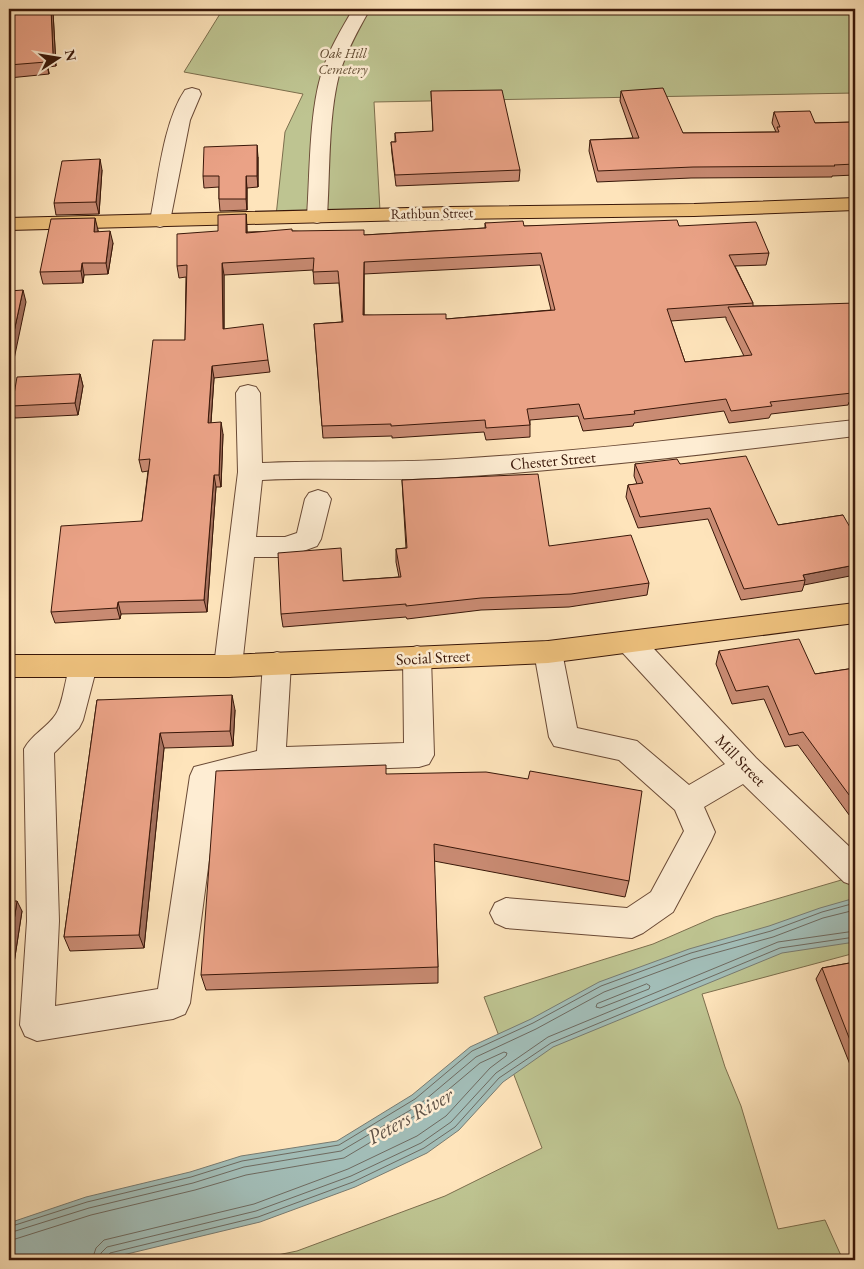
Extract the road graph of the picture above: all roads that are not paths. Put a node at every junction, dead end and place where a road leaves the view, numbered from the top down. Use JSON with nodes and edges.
{"nodes":[{"id":1,"x":361,"y":9,"type":"edge"},
{"id":2,"x":192,"y":94,"type":"dead end"},
{"id":3,"x":855,"y":204,"type":"edge"},
{"id":4,"x":317,"y":216,"type":"junction"},
{"id":5,"x":160,"y":221,"type":"junction"},
{"id":6,"x":9,"y":224,"type":"edge"},
{"id":7,"x":248,"y":393,"type":"dead end"},
{"id":8,"x":855,"y":428,"type":"edge"},
{"id":9,"x":250,"y":472,"type":"junction"},
{"id":10,"x":318,"y":500,"type":"dead end"},
{"id":11,"x":241,"y":547,"type":"junction"},
{"id":12,"x":855,"y":613,"type":"edge"},
{"id":13,"x":631,"y":643,"type":"junction"},
{"id":14,"x":548,"y":652,"type":"junction"},
{"id":15,"x":417,"y":657,"type":"junction"},
{"id":16,"x":277,"y":663,"type":"junction"},
{"id":17,"x":9,"y":666,"type":"edge"},
{"id":18,"x":83,"y":666,"type":"junction"},
{"id":19,"x":228,"y":666,"type":"junction"},
{"id":20,"x":271,"y":760,"type":"junction"},
{"id":21,"x":746,"y":767,"type":"junction"},
{"id":22,"x":687,"y":802,"type":"junction"},
{"id":23,"x":854,"y":871,"type":"edge"},
{"id":24,"x":506,"y":913,"type":"dead end"}],
"edges":[{"from":1,"to":4,"type":"street"},
{"from":2,"to":5,"type":"street"},
{"from":3,"to":4,"type":"main road","name":"Rathbun Street"},
{"from":4,"to":5,"type":"main road","name":"Rathbun Street"},
{"from":5,"to":6,"type":"main road","name":"Rathbun Street"},
{"from":7,"to":9,"type":"street"},
{"from":8,"to":9,"type":"street","name":"Chester Street"},
{"from":9,"to":11,"type":"street"},
{"from":10,"to":11,"type":"street"},
{"from":11,"to":19,"type":"street"},
{"from":12,"to":13,"type":"main road","name":"Social Street"},
{"from":13,"to":14,"type":"main road","name":"Social Street"},
{"from":13,"to":21,"type":"street","name":"Mill Street"},
{"from":14,"to":15,"type":"main road","name":"Social Street"},
{"from":14,"to":22,"type":"street"},
{"from":15,"to":16,"type":"main road","name":"Social Street"},
{"from":15,"to":20,"type":"street"},
{"from":16,"to":19,"type":"main road","name":"Social Street"},
{"from":16,"to":20,"type":"street"},
{"from":17,"to":18,"type":"main road","name":"Social Street"},
{"from":18,"to":19,"type":"main road","name":"Social Street"},
{"from":18,"to":20,"type":"street"},
{"from":21,"to":22,"type":"street"},
{"from":21,"to":23,"type":"street","name":"Mill Street"},
{"from":22,"to":24,"type":"street"}]}
